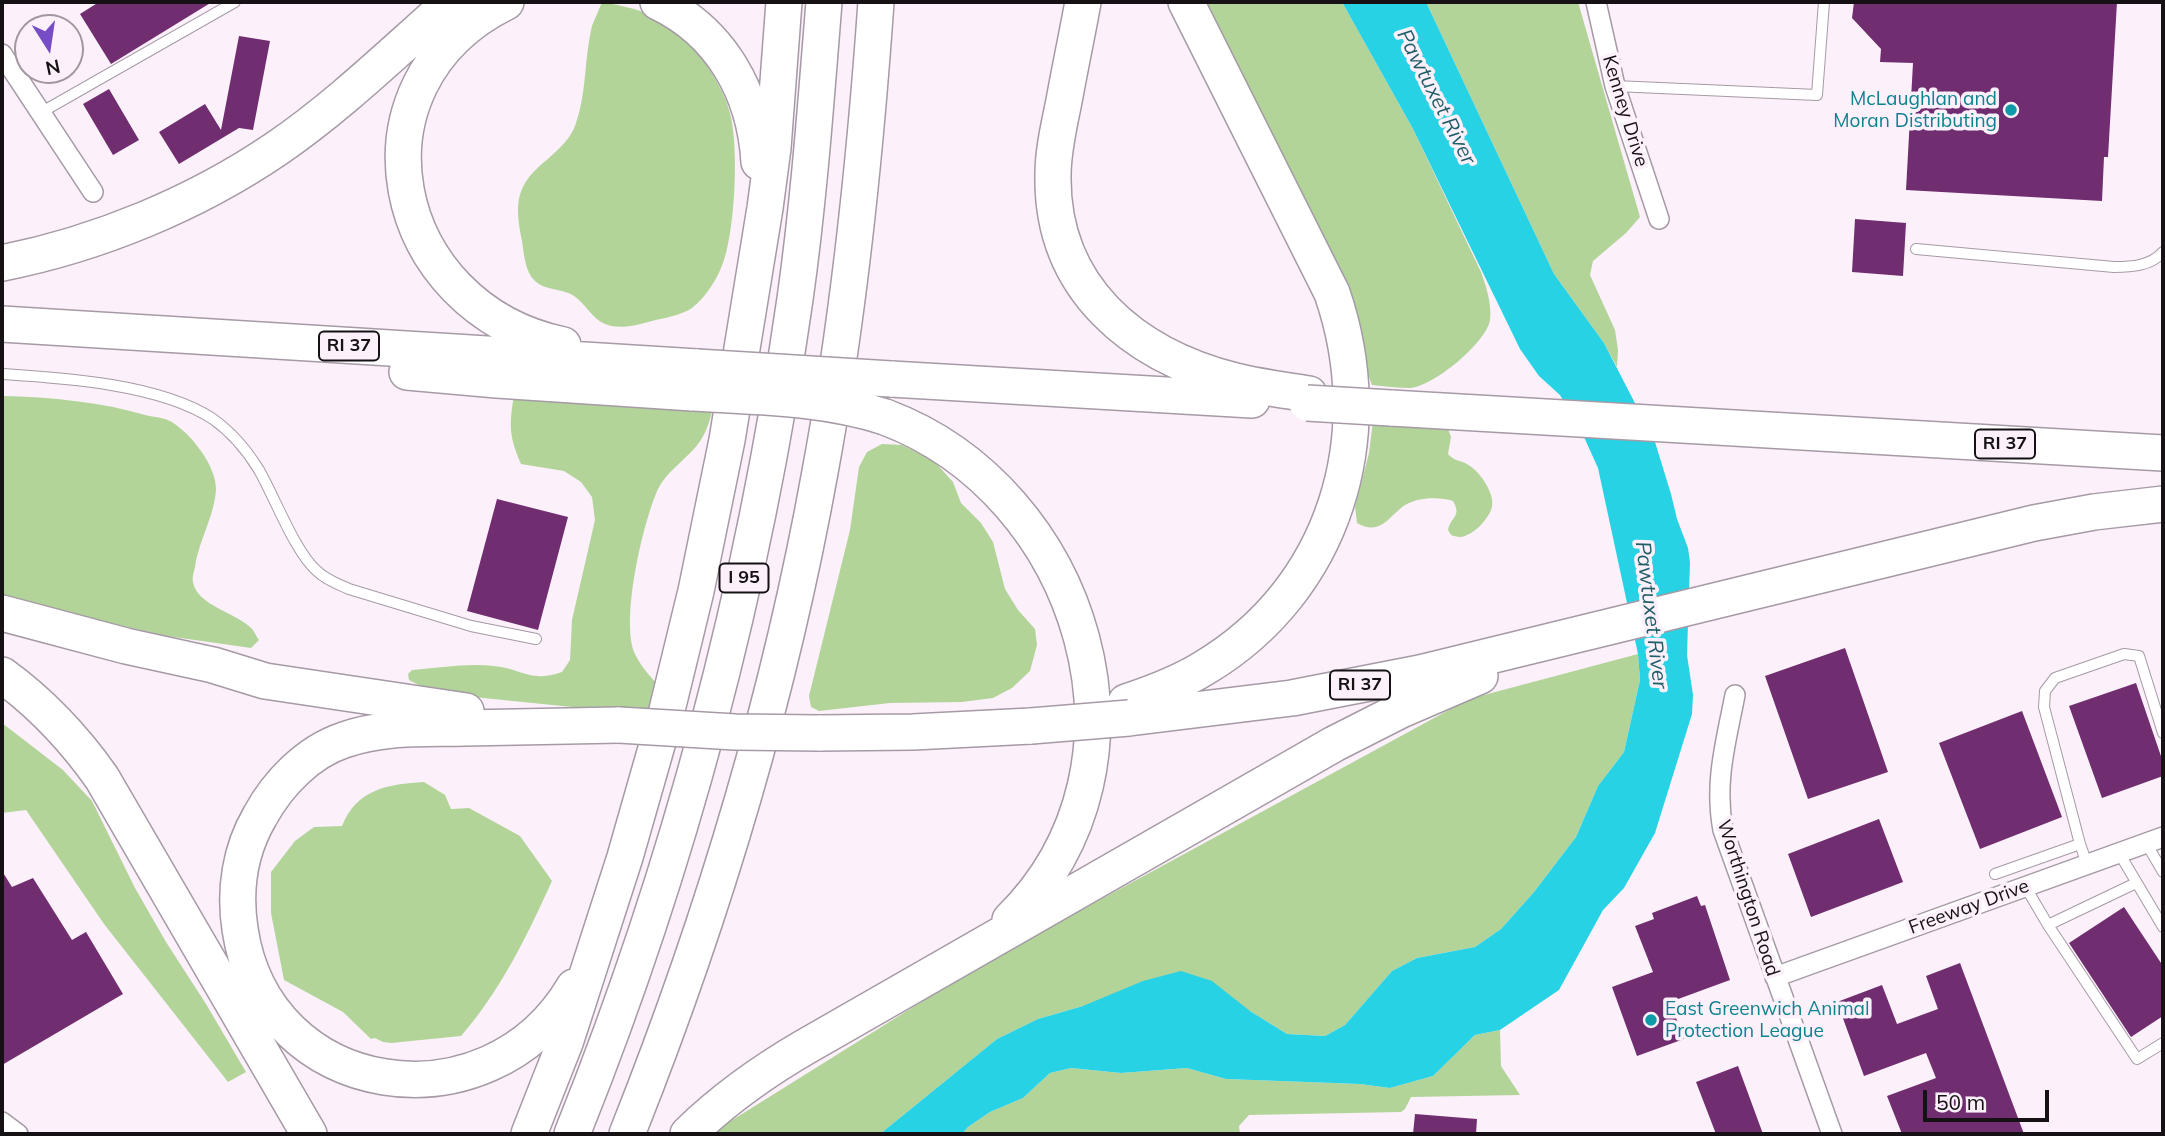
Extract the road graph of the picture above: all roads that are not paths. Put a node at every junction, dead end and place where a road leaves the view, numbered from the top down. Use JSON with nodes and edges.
{"nodes":[{"id":1,"x":235,"y":2,"type":"edge"},
{"id":2,"x":451,"y":2,"type":"edge"},
{"id":3,"x":506,"y":2,"type":"edge"},
{"id":4,"x":658,"y":2,"type":"edge"},
{"id":5,"x":784,"y":2,"type":"edge"},
{"id":6,"x":824,"y":2,"type":"edge"},
{"id":7,"x":876,"y":2,"type":"edge"},
{"id":8,"x":1083,"y":2,"type":"edge"},
{"id":9,"x":1186,"y":2,"type":"edge"},
{"id":10,"x":1596,"y":2,"type":"edge"},
{"id":11,"x":1824,"y":2,"type":"edge"},
{"id":12,"x":2,"y":54,"type":"edge"},
{"id":13,"x":1615,"y":86,"type":"junction"},
{"id":14,"x":40,"y":114,"type":"junction"},
{"id":15,"x":93,"y":192,"type":"dead end"},
{"id":16,"x":1659,"y":219,"type":"dead end"},
{"id":17,"x":1916,"y":249,"type":"dead end"},
{"id":18,"x":2163,"y":252,"type":"edge"},
{"id":19,"x":2,"y":262,"type":"edge"},
{"id":20,"x":751,"y":290,"type":"junction"},
{"id":21,"x":2,"y":326,"type":"edge"},
{"id":22,"x":2,"y":374,"type":"edge"},
{"id":23,"x":695,"y":380,"type":"junction"},
{"id":24,"x":1308,"y":399,"type":"junction"},
{"id":25,"x":2163,"y":431,"type":"edge"},
{"id":26,"x":1846,"y":435,"type":"junction"},
{"id":27,"x":2163,"y":453,"type":"edge"},
{"id":28,"x":2163,"y":504,"type":"edge"},
{"id":29,"x":2163,"y":528,"type":"edge"},
{"id":30,"x":2001,"y":531,"type":"junction"},
{"id":31,"x":2,"y":613,"type":"edge"},
{"id":32,"x":1587,"y":634,"type":"junction"},
{"id":33,"x":536,"y":639,"type":"dead end"},
{"id":34,"x":2,"y":675,"type":"edge"},
{"id":35,"x":1735,"y":695,"type":"dead end"},
{"id":36,"x":1128,"y":710,"type":"junction"},
{"id":37,"x":619,"y":726,"type":"junction"},
{"id":38,"x":2163,"y":733,"type":"edge"},
{"id":39,"x":2154,"y":840,"type":"edge"},
{"id":40,"x":2080,"y":844,"type":"junction"},
{"id":41,"x":2119,"y":853,"type":"junction"},
{"id":42,"x":2087,"y":864,"type":"junction"},
{"id":43,"x":2163,"y":871,"type":"edge"},
{"id":44,"x":1995,"y":874,"type":"dead end"},
{"id":45,"x":2136,"y":883,"type":"junction"},
{"id":46,"x":2025,"y":886,"type":"junction"},
{"id":47,"x":2048,"y":925,"type":"junction"},
{"id":48,"x":2163,"y":927,"type":"edge"},
{"id":49,"x":600,"y":930,"type":"junction"},
{"id":50,"x":967,"y":955,"type":"junction"},
{"id":51,"x":1775,"y":977,"type":"junction"},
{"id":52,"x":2163,"y":1043,"type":"edge"},
{"id":53,"x":2,"y":1122,"type":"edge"},
{"id":54,"x":18,"y":1134,"type":"edge"},
{"id":55,"x":309,"y":1134,"type":"edge"},
{"id":56,"x":529,"y":1134,"type":"edge"},
{"id":57,"x":572,"y":1134,"type":"edge"},
{"id":58,"x":627,"y":1134,"type":"edge"},
{"id":59,"x":688,"y":1134,"type":"edge"},
{"id":60,"x":1832,"y":1134,"type":"edge"}],
"edges":[{"from":1,"to":14,"type":"lane"},
{"from":2,"to":19,"type":"highway"},
{"from":3,"to":23,"type":"highway"},
{"from":4,"to":20,"type":"highway"},
{"from":5,"to":20,"type":"highway"},
{"from":6,"to":57,"type":"highway","number":"I 95"},
{"from":7,"to":58,"type":"highway","number":"I 95"},
{"from":8,"to":24,"type":"highway"},
{"from":9,"to":36,"type":"highway"},
{"from":10,"to":13,"type":"street","name":"Kenney Drive"},
{"from":11,"to":13,"type":"lane"},
{"from":12,"to":14,"type":"street"},
{"from":13,"to":16,"type":"street","name":"Kenney Drive"},
{"from":14,"to":15,"type":"street"},
{"from":17,"to":18,"type":"lane"},
{"from":20,"to":49,"type":"highway"},
{"from":21,"to":23,"type":"highway","number":"RI 37"},
{"from":22,"to":33,"type":"lane"},
{"from":23,"to":24,"type":"highway","number":"RI 37","bridge":true},
{"from":23,"to":50,"type":"highway","bridge":true},
{"from":24,"to":26,"type":"highway","number":"RI 37","bridge":true},
{"from":25,"to":26,"type":"highway"},
{"from":26,"to":27,"type":"highway","number":"RI 37"},
{"from":28,"to":30,"type":"highway","number":"RI 37"},
{"from":29,"to":30,"type":"highway"},
{"from":30,"to":32,"type":"highway","number":"RI 37"},
{"from":31,"to":37,"type":"highway","number":"RI 37"},
{"from":32,"to":36,"type":"highway","number":"RI 37"},
{"from":32,"to":50,"type":"highway"},
{"from":34,"to":55,"type":"highway"},
{"from":35,"to":51,"type":"street","name":"Worthington Road"},
{"from":36,"to":37,"type":"highway","number":"RI 37","bridge":true},
{"from":37,"to":49,"type":"highway"},
{"from":38,"to":40,"type":"lane"},
{"from":39,"to":41,"type":"street","name":"Freeway Drive"},
{"from":39,"to":43,"type":"lane"},
{"from":40,"to":42,"type":"lane"},
{"from":40,"to":44,"type":"lane"},
{"from":41,"to":42,"type":"street","name":"Freeway Drive"},
{"from":41,"to":45,"type":"lane"},
{"from":42,"to":46,"type":"street","name":"Freeway Drive"},
{"from":45,"to":47,"type":"lane"},
{"from":45,"to":48,"type":"lane"},
{"from":46,"to":47,"type":"lane"},
{"from":46,"to":51,"type":"street","name":"Freeway Drive"},
{"from":47,"to":52,"type":"lane"},
{"from":49,"to":56,"type":"highway"},
{"from":50,"to":59,"type":"highway"},
{"from":51,"to":60,"type":"street","name":"Worthington Road"},
{"from":53,"to":54,"type":"street"}]}
